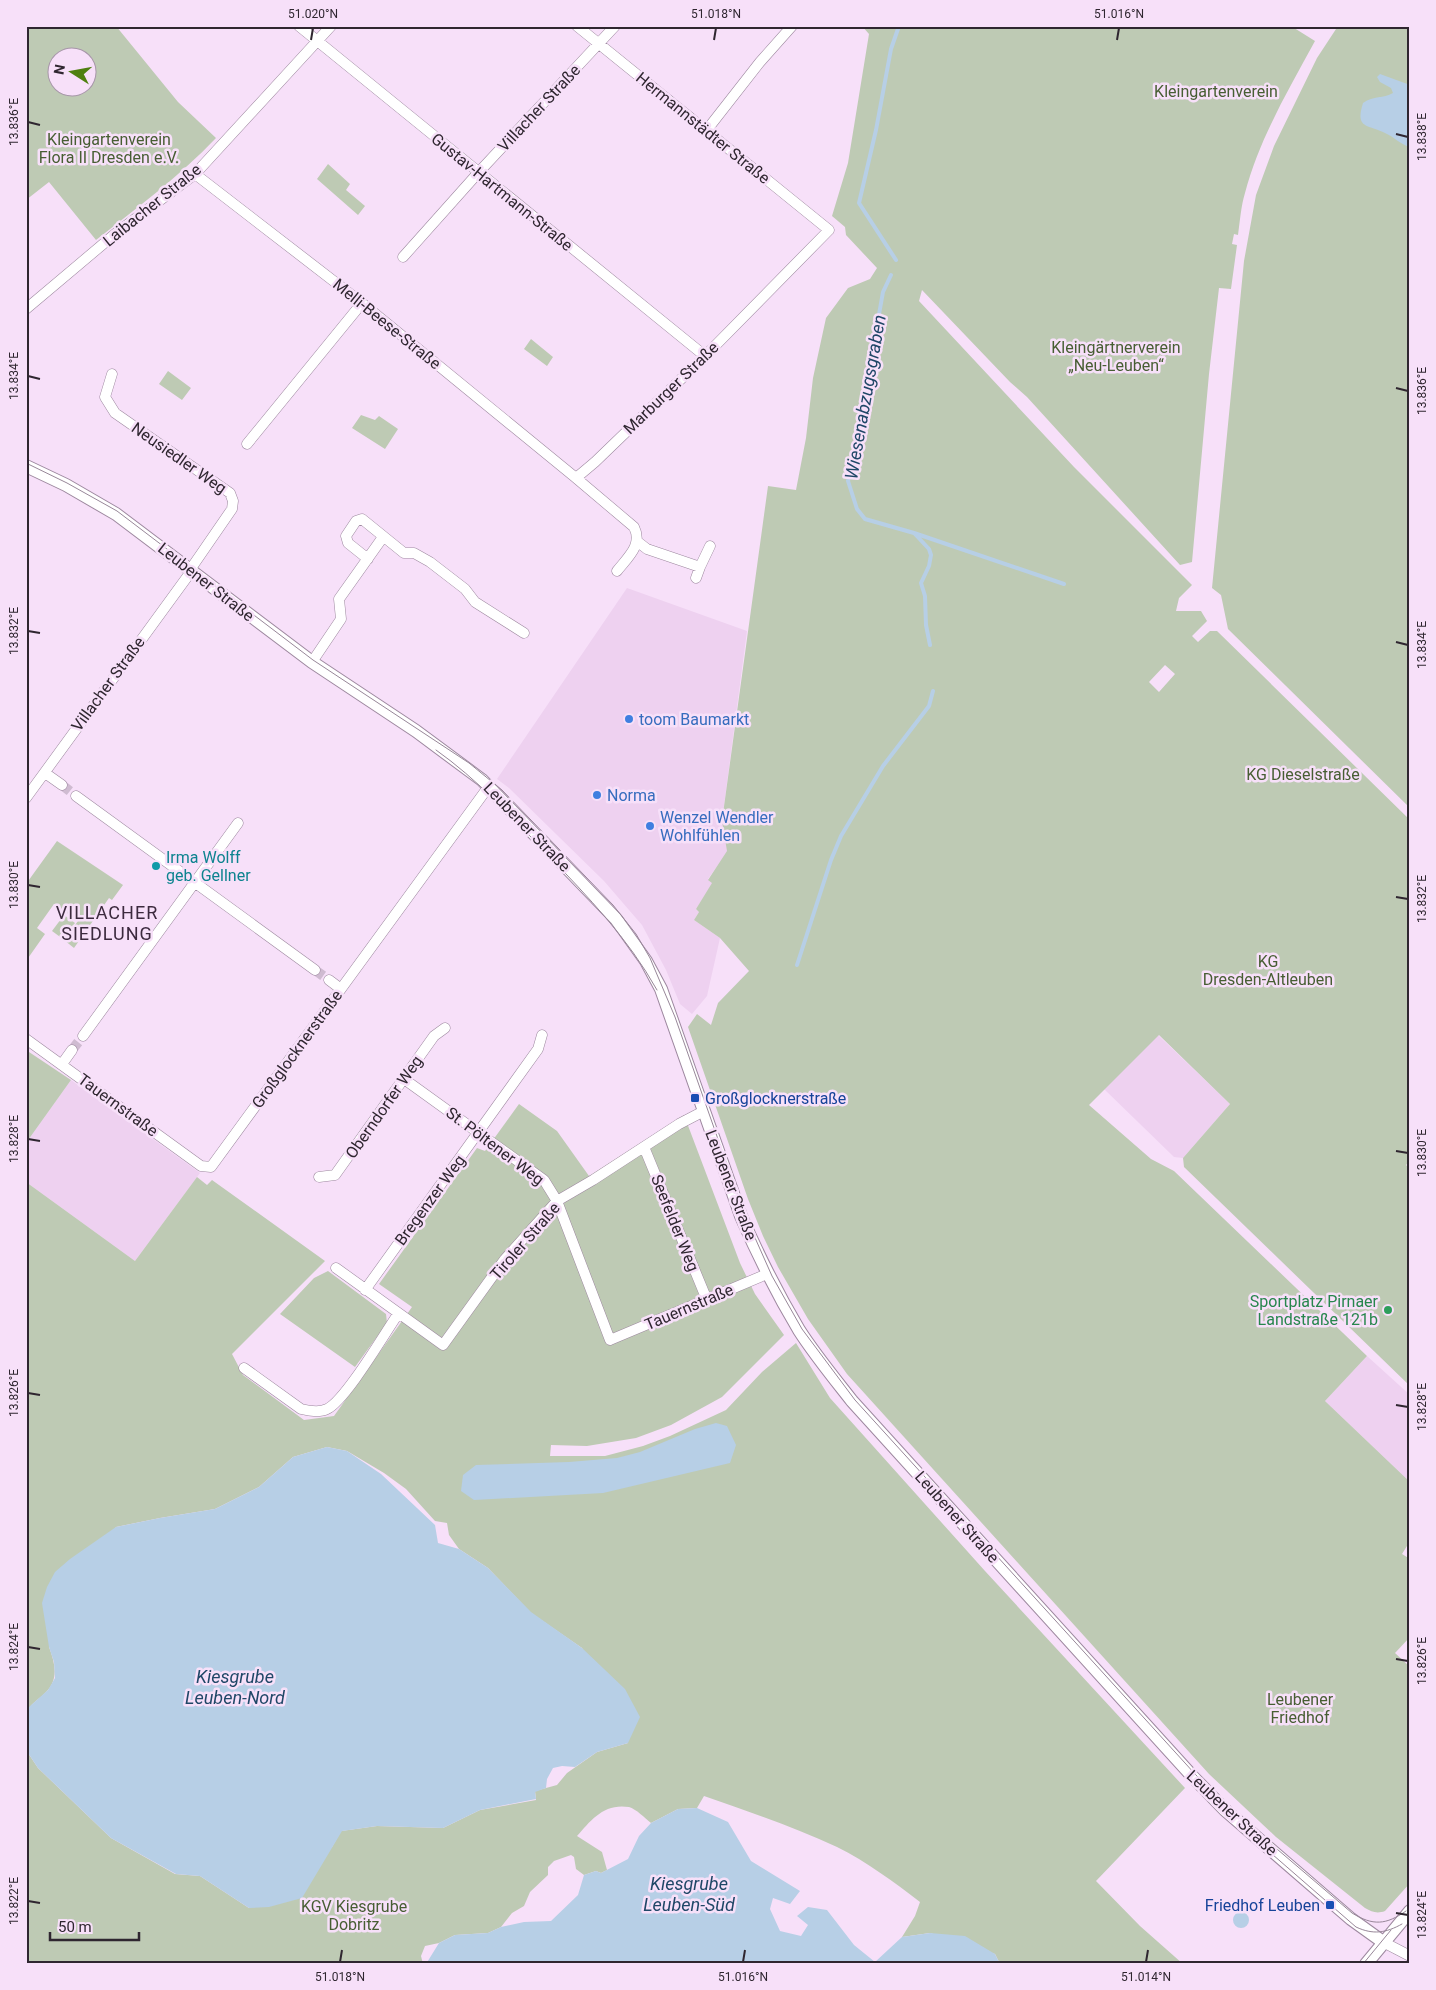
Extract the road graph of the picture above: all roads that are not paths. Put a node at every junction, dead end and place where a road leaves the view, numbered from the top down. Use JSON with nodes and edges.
{"nodes":[{"id":1,"x":299,"y":26,"type":"edge"},
{"id":2,"x":331,"y":26,"type":"edge"},
{"id":3,"x":577,"y":26,"type":"edge"},
{"id":4,"x":615,"y":26,"type":"edge"},
{"id":5,"x":792,"y":26,"type":"edge"},
{"id":6,"x":318,"y":42,"type":"junction"},
{"id":7,"x":599,"y":44,"type":"junction"},
{"id":8,"x":706,"y":131,"type":"junction"},
{"id":9,"x":478,"y":173,"type":"junction"},
{"id":10,"x":195,"y":174,"type":"junction"},
{"id":11,"x":829,"y":230,"type":"joint"},
{"id":12,"x":403,"y":257,"type":"dead end"},
{"id":13,"x":362,"y":303,"type":"junction"},
{"id":14,"x":26,"y":310,"type":"edge"},
{"id":15,"x":705,"y":356,"type":"junction"},
{"id":16,"x":112,"y":374,"type":"dead end"},
{"id":17,"x":247,"y":444,"type":"dead end"},
{"id":18,"x":26,"y":466,"type":"edge"},
{"id":19,"x":576,"y":478,"type":"junction"},
{"id":20,"x":383,"y":537,"type":"junction"},
{"id":21,"x":638,"y":542,"type":"junction"},
{"id":22,"x":710,"y":546,"type":"dead end"},
{"id":23,"x":368,"y":558,"type":"junction"},
{"id":24,"x":700,"y":567,"type":"junction"},
{"id":25,"x":190,"y":570,"type":"junction"},
{"id":26,"x":617,"y":572,"type":"dead end"},
{"id":27,"x":696,"y":578,"type":"dead end"},
{"id":28,"x":524,"y":633,"type":"dead end"},
{"id":29,"x":312,"y":662,"type":"junction"},
{"id":30,"x":45,"y":773,"type":"junction"},
{"id":31,"x":62,"y":785,"type":"tunnel mouth"},
{"id":32,"x":489,"y":786,"type":"junction"},
{"id":33,"x":76,"y":796,"type":"tunnel mouth"},
{"id":34,"x":26,"y":798,"type":"edge"},
{"id":35,"x":238,"y":823,"type":"dead end"},
{"id":36,"x":195,"y":882,"type":"junction"},
{"id":37,"x":315,"y":970,"type":"tunnel mouth"},
{"id":38,"x":329,"y":980,"type":"tunnel mouth"},
{"id":39,"x":341,"y":989,"type":"junction"},
{"id":40,"x":444,"y":1028,"type":"dead end"},
{"id":41,"x":542,"y":1034,"type":"dead end"},
{"id":42,"x":83,"y":1036,"type":"tunnel mouth"},
{"id":43,"x":26,"y":1039,"type":"edge"},
{"id":44,"x":72,"y":1050,"type":"tunnel mouth"},
{"id":45,"x":62,"y":1064,"type":"junction"},
{"id":46,"x":404,"y":1079,"type":"junction"},
{"id":47,"x":704,"y":1111,"type":"junction"},
{"id":48,"x":479,"y":1133,"type":"junction"},
{"id":49,"x":644,"y":1147,"type":"junction"},
{"id":50,"x":211,"y":1167,"type":"joint"},
{"id":51,"x":319,"y":1176,"type":"dead end"},
{"id":52,"x":557,"y":1201,"type":"junction"},
{"id":53,"x":336,"y":1268,"type":"dead end"},
{"id":54,"x":768,"y":1274,"type":"junction"},
{"id":55,"x":365,"y":1290,"type":"junction"},
{"id":56,"x":707,"y":1300,"type":"junction"},
{"id":57,"x":398,"y":1314,"type":"junction"},
{"id":58,"x":610,"y":1340,"type":"joint"},
{"id":59,"x":244,"y":1368,"type":"dead end"},
{"id":60,"x":1410,"y":1911,"type":"edge"},
{"id":61,"x":1383,"y":1942,"type":"junction"},
{"id":62,"x":1410,"y":1956,"type":"edge"},
{"id":63,"x":1366,"y":1964,"type":"edge"}],
"edges":[{"from":1,"to":6,"type":"street","name":"Gustav-Hartmann-Straße"},
{"from":2,"to":6,"type":"street","name":"Laibacher Straße"},
{"from":3,"to":7,"type":"street","name":"Hermannstädter Straße"},
{"from":4,"to":7,"type":"street","name":"Villacher Straße"},
{"from":5,"to":8,"type":"street"},
{"from":6,"to":9,"type":"street","name":"Gustav-Hartmann-Straße"},
{"from":6,"to":10,"type":"street","name":"Laibacher Straße"},
{"from":7,"to":8,"type":"street","name":"Hermannstädter Straße"},
{"from":7,"to":9,"type":"street","name":"Villacher Straße"},
{"from":8,"to":11,"type":"street","name":"Hermannstädter Straße"},
{"from":9,"to":12,"type":"street","name":"Villacher Straße"},
{"from":9,"to":15,"type":"street","name":"Gustav-Hartmann-Straße"},
{"from":10,"to":13,"type":"street","name":"Melli-Beese-Straße"},
{"from":10,"to":14,"type":"street","name":"Laibacher Straße"},
{"from":11,"to":15,"type":"street","name":"Marburger Straße"},
{"from":13,"to":17,"type":"street"},
{"from":13,"to":19,"type":"street","name":"Melli-Beese-Straße"},
{"from":15,"to":19,"type":"street","name":"Marburger Straße"},
{"from":16,"to":25,"type":"street","name":"Neusiedler Weg"},
{"from":18,"to":25,"type":"street","name":"Leubener Straße"},
{"from":19,"to":21,"type":"street"},
{"from":20,"to":23,"type":"street"},
{"from":20,"to":23,"type":"street"},
{"from":20,"to":28,"type":"street"},
{"from":21,"to":24,"type":"street"},
{"from":21,"to":26,"type":"street"},
{"from":22,"to":24,"type":"street"},
{"from":23,"to":29,"type":"street"},
{"from":24,"to":27,"type":"street"},
{"from":25,"to":29,"type":"street","name":"Leubener Straße"},
{"from":25,"to":30,"type":"street","name":"Villacher Straße"},
{"from":29,"to":32,"type":"street","name":"Leubener Straße"},
{"from":30,"to":31,"type":"street"},
{"from":30,"to":34,"type":"street","name":"Villacher Straße"},
{"from":32,"to":39,"type":"street","name":"Großglocknerstraße"},
{"from":32,"to":47,"type":"street","name":"Leubener Straße"},
{"from":33,"to":36,"type":"street"},
{"from":35,"to":36,"type":"street"},
{"from":36,"to":37,"type":"street"},
{"from":36,"to":42,"type":"street"},
{"from":38,"to":39,"type":"street"},
{"from":39,"to":50,"type":"street","name":"Großglocknerstraße"},
{"from":40,"to":46,"type":"street","name":"Oberndorfer Weg"},
{"from":41,"to":48,"type":"street","name":"Bregenzer Weg"},
{"from":43,"to":45,"type":"street","name":"Tauernstraße"},
{"from":44,"to":45,"type":"street"},
{"from":45,"to":50,"type":"street","name":"Tauernstraße"},
{"from":46,"to":48,"type":"street","name":"St. Pöltener Weg"},
{"from":46,"to":51,"type":"street","name":"Oberndorfer Weg"},
{"from":47,"to":49,"type":"street","name":"Tiroler Straße"},
{"from":47,"to":54,"type":"street","name":"Leubener Straße"},
{"from":48,"to":52,"type":"street","name":"St. Pöltener Weg"},
{"from":48,"to":55,"type":"street","name":"Bregenzer Weg"},
{"from":49,"to":52,"type":"street","name":"Tiroler Straße"},
{"from":49,"to":56,"type":"street","name":"Seefelder Weg"},
{"from":52,"to":57,"type":"street","name":"Tiroler Straße"},
{"from":52,"to":58,"type":"street","name":"St. Pöltener Weg"},
{"from":53,"to":55,"type":"street"},
{"from":54,"to":56,"type":"street","name":"Tauernstraße"},
{"from":54,"to":61,"type":"street","name":"Leubener Straße"},
{"from":55,"to":57,"type":"street"},
{"from":56,"to":58,"type":"street","name":"Tauernstraße"},
{"from":57,"to":59,"type":"street"},
{"from":60,"to":61,"type":"street"},
{"from":61,"to":62,"type":"street"},
{"from":61,"to":63,"type":"street"}]}
